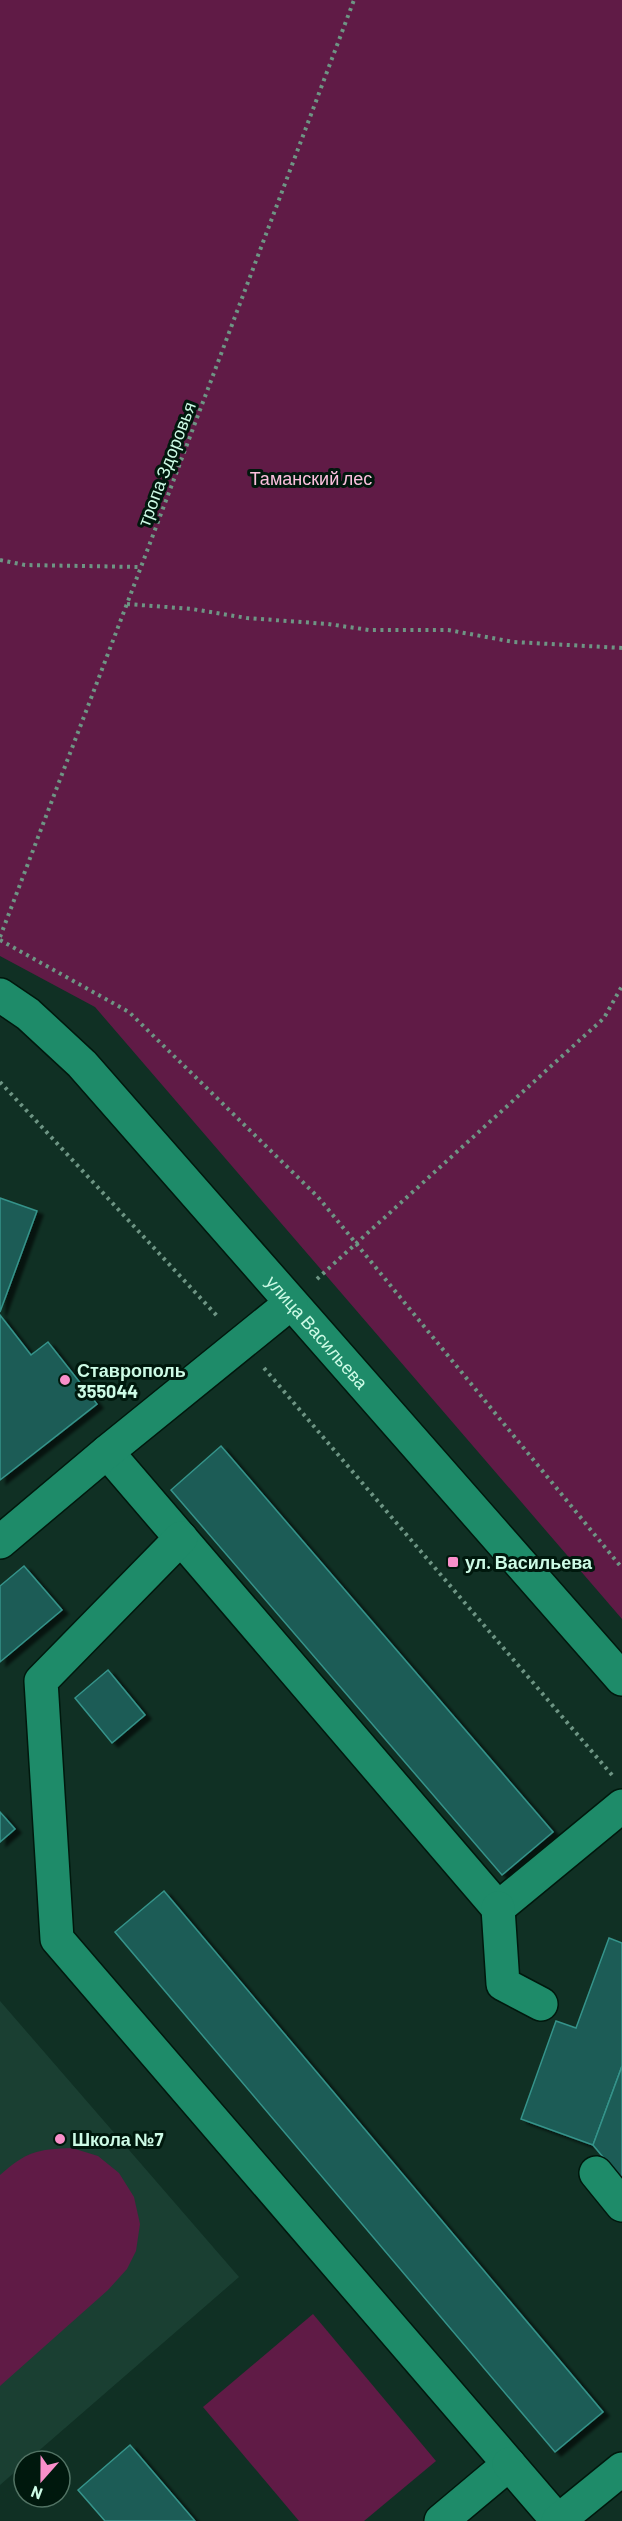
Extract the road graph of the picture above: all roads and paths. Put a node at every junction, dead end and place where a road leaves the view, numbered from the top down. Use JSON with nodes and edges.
{"nodes":[{"id":1,"x":354,"y":0,"type":"edge"},
{"id":2,"x":0,"y":560,"type":"edge"},
{"id":3,"x":141,"y":567,"type":"junction"},
{"id":4,"x":127,"y":604,"type":"junction"},
{"id":5,"x":622,"y":648,"type":"edge"},
{"id":6,"x":0,"y":939,"type":"edge"},
{"id":7,"x":622,"y":986,"type":"edge"},
{"id":8,"x":0,"y":995,"type":"edge"},
{"id":9,"x":0,"y":1083,"type":"edge"},
{"id":10,"x":356,"y":1244,"type":"junction"},
{"id":11,"x":291,"y":1303,"type":"junction"},
{"id":12,"x":242,"y":1343,"type":"junction"},
{"id":13,"x":107,"y":1452,"type":"junction"},
{"id":14,"x":181,"y":1538,"type":"junction"},
{"id":15,"x":1,"y":1540,"type":"edge"},
{"id":16,"x":622,"y":1568,"type":"edge"},
{"id":17,"x":622,"y":1679,"type":"edge"},
{"id":18,"x":618,"y":1792,"type":"edge"},
{"id":19,"x":498,"y":1908,"type":"junction"},
{"id":20,"x":541,"y":2004,"type":"dead end"},
{"id":21,"x":596,"y":2173,"type":"dead end"},
{"id":22,"x":622,"y":2205,"type":"edge"},
{"id":23,"x":509,"y":2464,"type":"junction"},
{"id":24,"x":622,"y":2469,"type":"edge"},
{"id":25,"x":441,"y":2521,"type":"edge"},
{"id":26,"x":558,"y":2521,"type":"edge"}],
"edges":[{"from":1,"to":3,"type":"path","name":"тропа Здоровья"},
{"from":2,"to":3,"type":"path"},
{"from":3,"to":4,"type":"path","name":"тропа Здоровья"},
{"from":4,"to":5,"type":"path"},
{"from":4,"to":6,"type":"path","name":"тропа Здоровья"},
{"from":6,"to":10,"type":"path"},
{"from":7,"to":10,"type":"path"},
{"from":8,"to":11,"type":"street","name":"улица Васильева"},
{"from":9,"to":12,"type":"path"},
{"from":10,"to":11,"type":"path"},
{"from":10,"to":16,"type":"path"},
{"from":11,"to":12,"type":"street"},
{"from":11,"to":17,"type":"street","name":"улица Васильева"},
{"from":12,"to":13,"type":"street"},
{"from":12,"to":18,"type":"path"},
{"from":13,"to":14,"type":"street"},
{"from":13,"to":15,"type":"street"},
{"from":14,"to":19,"type":"street"},
{"from":14,"to":23,"type":"street"},
{"from":18,"to":19,"type":"street"},
{"from":19,"to":20,"type":"street"},
{"from":21,"to":22,"type":"street"},
{"from":23,"to":25,"type":"street"},
{"from":23,"to":26,"type":"street"},
{"from":24,"to":26,"type":"street"}]}
